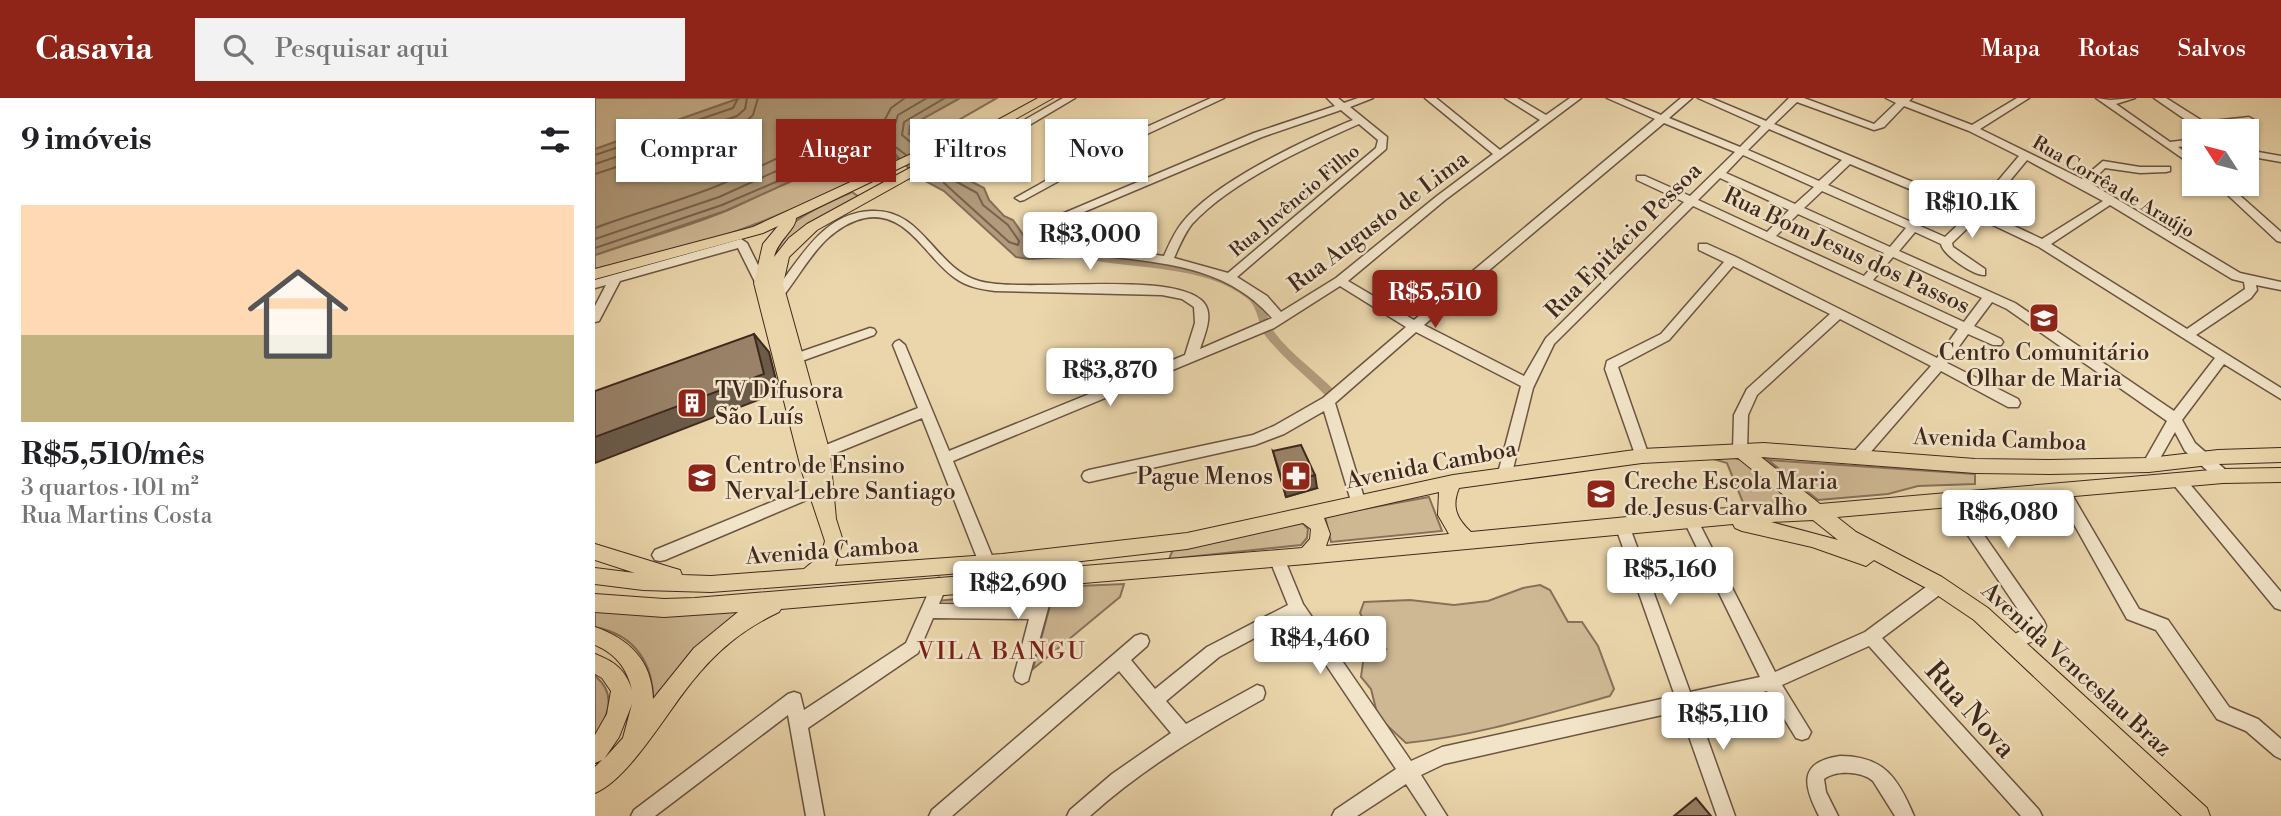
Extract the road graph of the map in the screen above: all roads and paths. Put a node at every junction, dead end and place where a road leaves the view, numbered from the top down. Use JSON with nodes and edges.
{"nodes":[{"id":1,"x":1032,"y":98,"type":"edge"},
{"id":2,"x":1047,"y":98,"type":"edge"},
{"id":3,"x":1070,"y":98,"type":"edge"},
{"id":4,"x":1219,"y":98,"type":"edge"},
{"id":5,"x":1332,"y":98,"type":"edge"},
{"id":6,"x":1368,"y":98,"type":"edge"},
{"id":7,"x":1430,"y":98,"type":"edge"},
{"id":8,"x":1510,"y":98,"type":"edge"},
{"id":9,"x":1576,"y":98,"type":"edge"},
{"id":10,"x":1612,"y":98,"type":"edge"},
{"id":11,"x":1687,"y":98,"type":"edge"},
{"id":12,"x":1703,"y":98,"type":"edge"},
{"id":13,"x":1795,"y":98,"type":"edge"},
{"id":14,"x":2024,"y":98,"type":"edge"},
{"id":15,"x":2130,"y":98,"type":"edge"},
{"id":16,"x":2159,"y":98,"type":"edge"},
{"id":17,"x":1900,"y":99,"type":"edge"},
{"id":18,"x":2105,"y":100,"type":"edge"},
{"id":19,"x":1343,"y":107,"type":"junction"},
{"id":20,"x":997,"y":119,"type":"edge"},
{"id":21,"x":1005,"y":119,"type":"edge"},
{"id":22,"x":1664,"y":119,"type":"junction"},
{"id":23,"x":2191,"y":119,"type":"edge"},
{"id":24,"x":1031,"y":120,"type":"edge"},
{"id":25,"x":1360,"y":120,"type":"junction"},
{"id":26,"x":1548,"y":120,"type":"junction"},
{"id":27,"x":1766,"y":126,"type":"junction"},
{"id":28,"x":1973,"y":129,"type":"junction"},
{"id":29,"x":2182,"y":143,"type":"edge"},
{"id":30,"x":2168,"y":145,"type":"junction"},
{"id":31,"x":1742,"y":151,"type":"junction"},
{"id":32,"x":1500,"y":155,"type":"junction"},
{"id":33,"x":2026,"y":155,"type":"junction"},
{"id":34,"x":2182,"y":155,"type":"edge"},
{"id":35,"x":2259,"y":155,"type":"edge"},
{"id":36,"x":1849,"y":159,"type":"junction"},
{"id":37,"x":2281,"y":159,"type":"edge"},
{"id":38,"x":910,"y":163,"type":"edge"},
{"id":39,"x":2166,"y":169,"type":"dead end"},
{"id":40,"x":910,"y":171,"type":"edge"},
{"id":41,"x":1719,"y":174,"type":"junction"},
{"id":42,"x":1641,"y":178,"type":"dead end"},
{"id":43,"x":2083,"y":184,"type":"junction"},
{"id":44,"x":1821,"y":185,"type":"junction"},
{"id":45,"x":2234,"y":196,"type":"edge"},
{"id":46,"x":1020,"y":198,"type":"dead end"},
{"id":47,"x":2111,"y":200,"type":"junction"},
{"id":48,"x":1692,"y":201,"type":"junction"},
{"id":49,"x":815,"y":205,"type":"junction"},
{"id":50,"x":1796,"y":209,"type":"junction"},
{"id":51,"x":1977,"y":213,"type":"junction"},
{"id":52,"x":1037,"y":227,"type":"dead end"},
{"id":53,"x":1913,"y":227,"type":"junction"},
{"id":54,"x":1769,"y":236,"type":"junction"},
{"id":55,"x":2281,"y":238,"type":"edge"},
{"id":56,"x":1945,"y":242,"type":"junction"},
{"id":57,"x":2043,"y":244,"type":"junction"},
{"id":58,"x":1703,"y":247,"type":"dead end"},
{"id":59,"x":1089,"y":250,"type":"dead end"},
{"id":60,"x":1889,"y":252,"type":"junction"},
{"id":61,"x":1732,"y":260,"type":"junction"},
{"id":62,"x":1167,"y":261,"type":"junction"},
{"id":63,"x":1981,"y":272,"type":"dead end"},
{"id":64,"x":595,"y":274,"type":"edge"},
{"id":65,"x":617,"y":276,"type":"junction"},
{"id":66,"x":1229,"y":278,"type":"junction"},
{"id":67,"x":1340,"y":281,"type":"junction"},
{"id":68,"x":2250,"y":281,"type":"junction"},
{"id":69,"x":1865,"y":282,"type":"junction"},
{"id":70,"x":595,"y":284,"type":"edge"},
{"id":71,"x":2281,"y":286,"type":"edge"},
{"id":72,"x":767,"y":293,"type":"junction"},
{"id":73,"x":1989,"y":297,"type":"junction"},
{"id":74,"x":1839,"y":313,"type":"junction"},
{"id":75,"x":595,"y":318,"type":"edge"},
{"id":76,"x":1271,"y":325,"type":"junction"},
{"id":77,"x":1415,"y":326,"type":"junction"},
{"id":78,"x":1965,"y":328,"type":"junction"},
{"id":79,"x":870,"y":332,"type":"dead end"},
{"id":80,"x":2188,"y":334,"type":"junction"},
{"id":81,"x":1997,"y":342,"type":"dead end"},
{"id":82,"x":899,"y":345,"type":"dead end"},
{"id":83,"x":1191,"y":356,"type":"junction"},
{"id":84,"x":2223,"y":357,"type":"junction"},
{"id":85,"x":789,"y":360,"type":"junction"},
{"id":86,"x":1939,"y":365,"type":"junction"},
{"id":87,"x":1527,"y":383,"type":"junction"},
{"id":88,"x":2281,"y":394,"type":"edge"},
{"id":89,"x":1328,"y":402,"type":"junction"},
{"id":90,"x":2013,"y":403,"type":"dead end"},
{"id":91,"x":925,"y":411,"type":"junction"},
{"id":92,"x":2175,"y":419,"type":"junction"},
{"id":93,"x":1740,"y":450,"type":"junction"},
{"id":94,"x":821,"y":453,"type":"junction"},
{"id":95,"x":2278,"y":454,"type":"edge"},
{"id":96,"x":1642,"y":456,"type":"junction"},
{"id":97,"x":945,"y":458,"type":"junction"},
{"id":98,"x":1857,"y":458,"type":"junction"},
{"id":99,"x":2202,"y":459,"type":"junction"},
{"id":100,"x":2149,"y":465,"type":"junction"},
{"id":101,"x":1975,"y":466,"type":"junction"},
{"id":102,"x":1505,"y":473,"type":"junction"},
{"id":103,"x":2223,"y":475,"type":"junction"},
{"id":104,"x":1090,"y":476,"type":"dead end"},
{"id":105,"x":2277,"y":478,"type":"edge"},
{"id":106,"x":2178,"y":480,"type":"junction"},
{"id":107,"x":1453,"y":482,"type":"junction"},
{"id":108,"x":821,"y":487,"type":"junction"},
{"id":109,"x":2063,"y":492,"type":"junction"},
{"id":110,"x":1951,"y":499,"type":"junction"},
{"id":111,"x":1358,"y":501,"type":"junction"},
{"id":112,"x":1912,"y":502,"type":"junction"},
{"id":113,"x":1817,"y":512,"type":"junction"},
{"id":114,"x":1305,"y":515,"type":"junction"},
{"id":115,"x":1710,"y":517,"type":"junction"},
{"id":116,"x":1690,"y":519,"type":"junction"},
{"id":117,"x":830,"y":524,"type":"junction"},
{"id":118,"x":1622,"y":525,"type":"junction"},
{"id":119,"x":1469,"y":541,"type":"junction"},
{"id":120,"x":595,"y":552,"type":"edge"},
{"id":121,"x":1306,"y":556,"type":"junction"},
{"id":122,"x":1277,"y":558,"type":"junction"},
{"id":123,"x":657,"y":563,"type":"junction"},
{"id":124,"x":987,"y":563,"type":"junction"},
{"id":125,"x":859,"y":572,"type":"junction"},
{"id":126,"x":595,"y":576,"type":"edge"},
{"id":127,"x":807,"y":576,"type":"junction"},
{"id":128,"x":1049,"y":576,"type":"junction"},
{"id":129,"x":711,"y":584,"type":"junction"},
{"id":130,"x":939,"y":585,"type":"junction"},
{"id":131,"x":1933,"y":587,"type":"junction"},
{"id":132,"x":795,"y":599,"type":"junction"},
{"id":133,"x":595,"y":603,"type":"edge"},
{"id":134,"x":2281,"y":603,"type":"edge"},
{"id":135,"x":1297,"y":608,"type":"junction"},
{"id":136,"x":929,"y":611,"type":"junction"},
{"id":137,"x":1039,"y":612,"type":"junction"},
{"id":138,"x":595,"y":636,"type":"edge"},
{"id":139,"x":1871,"y":637,"type":"junction"},
{"id":140,"x":1141,"y":641,"type":"dead end"},
{"id":141,"x":2014,"y":642,"type":"junction"},
{"id":142,"x":1119,"y":659,"type":"junction"},
{"id":143,"x":595,"y":664,"type":"edge"},
{"id":144,"x":1022,"y":676,"type":"dead end"},
{"id":145,"x":1771,"y":682,"type":"junction"},
{"id":146,"x":1257,"y":693,"type":"dead end"},
{"id":147,"x":1156,"y":699,"type":"junction"},
{"id":148,"x":1684,"y":700,"type":"junction"},
{"id":149,"x":797,"y":725,"type":"junction"},
{"id":150,"x":1802,"y":732,"type":"dead end"},
{"id":151,"x":1183,"y":734,"type":"junction"},
{"id":152,"x":2281,"y":750,"type":"edge"},
{"id":153,"x":600,"y":767,"type":"edge"},
{"id":154,"x":1408,"y":772,"type":"junction"},
{"id":155,"x":640,"y":816,"type":"edge"},
{"id":156,"x":815,"y":816,"type":"edge"},
{"id":157,"x":938,"y":816,"type":"edge"},
{"id":158,"x":1076,"y":816,"type":"edge"},
{"id":159,"x":1341,"y":816,"type":"edge"},
{"id":160,"x":1439,"y":816,"type":"edge"},
{"id":161,"x":1726,"y":816,"type":"edge"},
{"id":162,"x":1829,"y":816,"type":"edge"},
{"id":163,"x":1905,"y":816,"type":"edge"},
{"id":164,"x":2033,"y":816,"type":"edge"},
{"id":165,"x":2185,"y":816,"type":"edge"},
{"id":166,"x":2199,"y":816,"type":"edge"}],
"edges":[{"from":1,"to":20,"type":"main road"},
{"from":2,"to":21,"type":"main road"},
{"from":3,"to":24,"type":"street"},
{"from":4,"to":46,"type":"street"},
{"from":5,"to":19,"type":"street"},
{"from":6,"to":19,"type":"street"},
{"from":7,"to":32,"type":"street","name":"Rua Augusto de Lima"},
{"from":8,"to":26,"type":"street"},
{"from":9,"to":26,"type":"street","name":"Rua Augusto de Lima"},
{"from":10,"to":22,"type":"street"},
{"from":11,"to":22,"type":"street"},
{"from":12,"to":27,"type":"street"},
{"from":13,"to":17,"type":"street"},
{"from":13,"to":27,"type":"street","name":"Rua Epitácio Pessoa"},
{"from":14,"to":28,"type":"street"},
{"from":15,"to":18,"type":"street"},
{"from":16,"to":23,"type":"street"},
{"from":17,"to":28,"type":"street","name":"Rua Corrêa de Araújo"},
{"from":18,"to":30,"type":"street"},
{"from":19,"to":25,"type":"street"},
{"from":19,"to":52,"type":"street"},
{"from":22,"to":31,"type":"street"},
{"from":22,"to":77,"type":"street"},
{"from":25,"to":62,"type":"street"},
{"from":25,"to":66,"type":"street","name":"Rua Juvêncio Filho"},
{"from":26,"to":32,"type":"street","name":"Rua Augusto de Lima"},
{"from":27,"to":31,"type":"street","name":"Rua Epitácio Pessoa"},
{"from":27,"to":36,"type":"street"},
{"from":28,"to":33,"type":"street","name":"Rua Corrêa de Araújo"},
{"from":29,"to":30,"type":"street"},
{"from":30,"to":34,"type":"street"},
{"from":31,"to":41,"type":"street","name":"Rua Epitácio Pessoa"},
{"from":31,"to":44,"type":"street"},
{"from":32,"to":67,"type":"street","name":"Rua Augusto de Lima"},
{"from":33,"to":43,"type":"street","name":"Rua Corrêa de Araújo"},
{"from":33,"to":51,"type":"street"},
{"from":35,"to":37,"type":"street"},
{"from":36,"to":44,"type":"street"},
{"from":36,"to":51,"type":"street"},
{"from":38,"to":49,"type":"main road"},
{"from":39,"to":43,"type":"street"},
{"from":40,"to":72,"type":"main road"},
{"from":41,"to":48,"type":"street","name":"Rua Epitácio Pessoa"},
{"from":41,"to":50,"type":"street"},
{"from":42,"to":48,"type":"street","name":"Rua Bom Jesus dos Passos"},
{"from":43,"to":47,"type":"street","name":"Rua Corrêa de Araújo"},
{"from":44,"to":50,"type":"street"},
{"from":44,"to":53,"type":"street"},
{"from":45,"to":55,"type":"street"},
{"from":47,"to":57,"type":"street"},
{"from":47,"to":68,"type":"street","name":"Rua Corrêa de Araújo"},
{"from":48,"to":54,"type":"street","name":"Rua Bom Jesus dos Passos"},
{"from":48,"to":87,"type":"street","name":"Rua Epitácio Pessoa"},
{"from":49,"to":64,"type":"main road"},
{"from":49,"to":72,"type":"main road"},
{"from":50,"to":54,"type":"street"},
{"from":50,"to":60,"type":"street"},
{"from":51,"to":56,"type":"street"},
{"from":51,"to":57,"type":"street"},
{"from":53,"to":56,"type":"street"},
{"from":53,"to":60,"type":"street"},
{"from":54,"to":69,"type":"street","name":"Rua Bom Jesus dos Passos"},
{"from":56,"to":63,"type":"street"},
{"from":57,"to":80,"type":"street"},
{"from":58,"to":61,"type":"street"},
{"from":59,"to":62,"type":"street","name":"Rua Augusto de Lima"},
{"from":60,"to":69,"type":"street"},
{"from":60,"to":73,"type":"street"},
{"from":61,"to":74,"type":"street"},
{"from":61,"to":96,"type":"street"},
{"from":62,"to":66,"type":"street","name":"Rua Augusto de Lima"},
{"from":65,"to":70,"type":"street"},
{"from":65,"to":72,"type":"street"},
{"from":65,"to":75,"type":"street"},
{"from":66,"to":76,"type":"street","name":"Rua Augusto de Lima"},
{"from":67,"to":76,"type":"street","name":"Rua Augusto de Lima"},
{"from":67,"to":77,"type":"street"},
{"from":68,"to":71,"type":"street","name":"Rua Corrêa de Araújo"},
{"from":68,"to":80,"type":"street"},
{"from":69,"to":78,"type":"street","name":"Rua Bom Jesus dos Passos"},
{"from":72,"to":83,"type":"street"},
{"from":72,"to":85,"type":"main road"},
{"from":73,"to":78,"type":"street"},
{"from":73,"to":92,"type":"street"},
{"from":74,"to":86,"type":"street"},
{"from":74,"to":93,"type":"street"},
{"from":76,"to":83,"type":"street"},
{"from":77,"to":87,"type":"street"},
{"from":77,"to":89,"type":"street"},
{"from":78,"to":81,"type":"street","name":"Rua Bom Jesus dos Passos"},
{"from":78,"to":86,"type":"street"},
{"from":79,"to":85,"type":"street"},
{"from":80,"to":84,"type":"street"},
{"from":82,"to":91,"type":"street"},
{"from":83,"to":97,"type":"street"},
{"from":84,"to":88,"type":"street"},
{"from":84,"to":92,"type":"street"},
{"from":85,"to":94,"type":"main road"},
{"from":85,"to":108,"type":"main road"},
{"from":86,"to":90,"type":"street"},
{"from":86,"to":98,"type":"street"},
{"from":87,"to":102,"type":"street","name":"Rua Epitácio Pessoa"},
{"from":89,"to":104,"type":"street"},
{"from":89,"to":111,"type":"street"},
{"from":91,"to":94,"type":"street"},
{"from":91,"to":97,"type":"street"},
{"from":92,"to":99,"type":"street"},
{"from":92,"to":100,"type":"street"},
{"from":93,"to":96,"type":"main road","name":"Avenida Camboa"},
{"from":93,"to":98,"type":"main road","name":"Avenida Camboa"},
{"from":93,"to":113,"type":"main road","name":"Avenida Venceslau Braz"},
{"from":94,"to":108,"type":"main road"},
{"from":95,"to":99,"type":"main road","name":"Avenida Camboa"},
{"from":96,"to":102,"type":"main road","name":"Avenida Camboa"},
{"from":97,"to":124,"type":"street"},
{"from":98,"to":101,"type":"main road","name":"Avenida Camboa"},
{"from":99,"to":100,"type":"main road","name":"Avenida Camboa"},
{"from":99,"to":103,"type":"street"},
{"from":100,"to":101,"type":"main road","name":"Avenida Camboa"},
{"from":101,"to":112,"type":"main road"},
{"from":102,"to":107,"type":"main road","name":"Avenida Camboa"},
{"from":103,"to":105,"type":"main road","name":"Avenida Camboa"},
{"from":103,"to":106,"type":"main road","name":"Avenida Camboa"},
{"from":106,"to":109,"type":"main road","name":"Avenida Camboa"},
{"from":106,"to":134,"type":"street"},
{"from":107,"to":111,"type":"main road","name":"Avenida Camboa"},
{"from":107,"to":119,"type":"main road"},
{"from":108,"to":117,"type":"main road"},
{"from":108,"to":123,"type":"street"},
{"from":109,"to":110,"type":"main road","name":"Avenida Camboa"},
{"from":109,"to":152,"type":"street"},
{"from":110,"to":112,"type":"main road","name":"Avenida Camboa"},
{"from":110,"to":141,"type":"street"},
{"from":111,"to":114,"type":"main road","name":"Avenida Camboa"},
{"from":112,"to":113,"type":"main road","name":"Avenida Camboa"},
{"from":113,"to":115,"type":"main road","name":"Avenida Camboa"},
{"from":113,"to":131,"type":"main road","name":"Avenida Venceslau Braz"},
{"from":114,"to":121,"type":"main road"},
{"from":114,"to":124,"type":"main road","name":"Avenida Camboa"},
{"from":115,"to":116,"type":"main road","name":"Avenida Camboa"},
{"from":115,"to":131,"type":"main road","name":"Avenida Venceslau Braz"},
{"from":116,"to":118,"type":"main road","name":"Avenida Camboa"},
{"from":116,"to":145,"type":"street"},
{"from":117,"to":125,"type":"main road"},
{"from":117,"to":127,"type":"main road"},
{"from":118,"to":119,"type":"main road","name":"Avenida Camboa"},
{"from":118,"to":148,"type":"street"},
{"from":119,"to":121,"type":"main road","name":"Avenida Camboa"},
{"from":120,"to":123,"type":"main road"},
{"from":121,"to":122,"type":"main road","name":"Avenida Camboa"},
{"from":122,"to":128,"type":"main road","name":"Avenida Camboa"},
{"from":122,"to":135,"type":"street"},
{"from":123,"to":129,"type":"main road"},
{"from":124,"to":125,"type":"main road","name":"Avenida Camboa"},
{"from":125,"to":127,"type":"main road","name":"Avenida Camboa"},
{"from":126,"to":129,"type":"main road","name":"Avenida Camboa"},
{"from":127,"to":129,"type":"main road","name":"Avenida Camboa"},
{"from":128,"to":130,"type":"main road","name":"Avenida Camboa"},
{"from":128,"to":137,"type":"street"},
{"from":130,"to":132,"type":"main road","name":"Avenida Camboa"},
{"from":130,"to":136,"type":"street"},
{"from":131,"to":139,"type":"street"},
{"from":131,"to":141,"type":"main road","name":"Avenida Venceslau Braz"},
{"from":131,"to":165,"type":"main road","name":"Avenida Venceslau Braz"},
{"from":132,"to":133,"type":"main road","name":"Avenida Camboa"},
{"from":132,"to":153,"type":"main road"},
{"from":135,"to":147,"type":"street"},
{"from":135,"to":154,"type":"street"},
{"from":136,"to":137,"type":"street"},
{"from":136,"to":149,"type":"street"},
{"from":137,"to":144,"type":"street"},
{"from":138,"to":153,"type":"main road"},
{"from":139,"to":145,"type":"street"},
{"from":139,"to":164,"type":"street","name":"Rua Nova"},
{"from":140,"to":142,"type":"street"},
{"from":141,"to":166,"type":"main road","name":"Avenida Venceslau Braz"},
{"from":142,"to":147,"type":"street"},
{"from":142,"to":157,"type":"street"},
{"from":143,"to":153,"type":"main road"},
{"from":145,"to":148,"type":"street"},
{"from":145,"to":150,"type":"street"},
{"from":146,"to":151,"type":"street"},
{"from":147,"to":151,"type":"street"},
{"from":148,"to":154,"type":"street"},
{"from":148,"to":161,"type":"street"},
{"from":149,"to":155,"type":"street"},
{"from":149,"to":156,"type":"street"},
{"from":151,"to":158,"type":"street"},
{"from":154,"to":159,"type":"street"},
{"from":154,"to":160,"type":"street"},
{"from":162,"to":163,"type":"street"}]}
